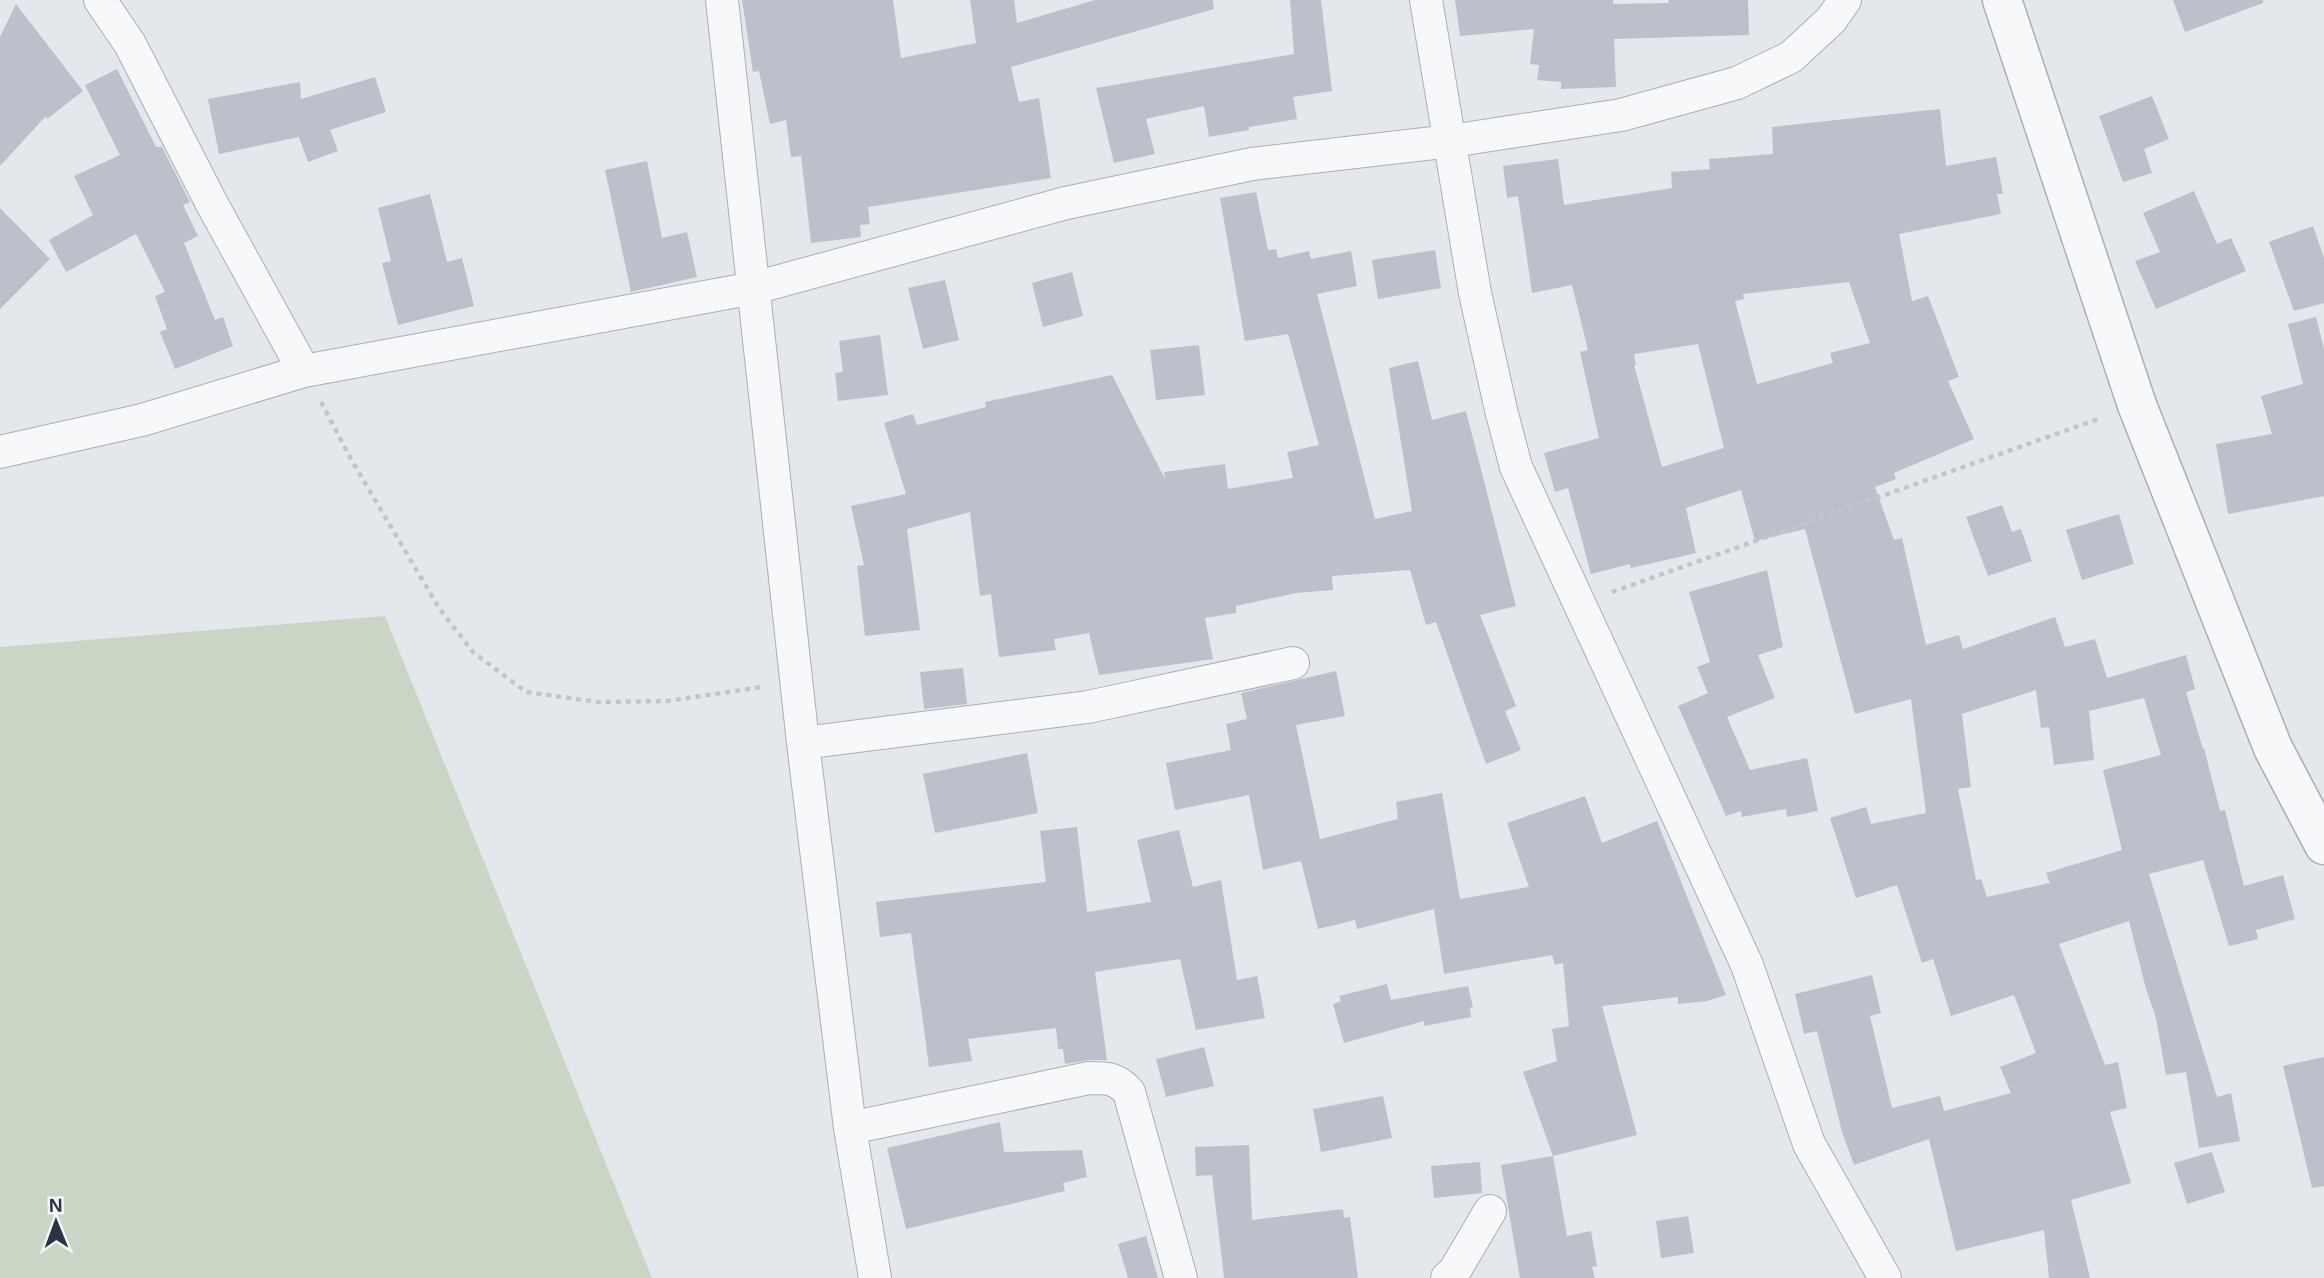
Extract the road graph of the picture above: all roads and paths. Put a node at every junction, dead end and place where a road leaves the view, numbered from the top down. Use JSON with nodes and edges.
{"nodes":[{"id":1,"x":100,"y":0,"type":"edge"},
{"id":2,"x":722,"y":0,"type":"edge"},
{"id":3,"x":1426,"y":0,"type":"edge"},
{"id":4,"x":1845,"y":0,"type":"edge"},
{"id":5,"x":2002,"y":0,"type":"edge"},
{"id":6,"x":1451,"y":141,"type":"junction"},
{"id":7,"x":754,"y":288,"type":"junction"},
{"id":8,"x":304,"y":371,"type":"junction"},
{"id":9,"x":2137,"y":405,"type":"junction"},
{"id":10,"x":0,"y":452,"type":"edge"},
{"id":11,"x":1578,"y":604,"type":"junction"},
{"id":12,"x":1293,"y":663,"type":"dead end"},
{"id":13,"x":796,"y":682,"type":"junction"},
{"id":14,"x":803,"y":743,"type":"junction"},
{"id":15,"x":2324,"y":845,"type":"edge"},
{"id":16,"x":850,"y":1128,"type":"junction"},
{"id":17,"x":1490,"y":1212,"type":"dead end"},
{"id":18,"x":875,"y":1278,"type":"edge"},
{"id":19,"x":1181,"y":1278,"type":"edge"},
{"id":20,"x":1447,"y":1278,"type":"edge"},
{"id":21,"x":1885,"y":1278,"type":"edge"}],
"edges":[{"from":1,"to":8,"type":"street"},
{"from":2,"to":7,"type":"street"},
{"from":3,"to":6,"type":"street"},
{"from":4,"to":6,"type":"street"},
{"from":5,"to":9,"type":"street"},
{"from":6,"to":7,"type":"street"},
{"from":6,"to":11,"type":"street"},
{"from":7,"to":8,"type":"street"},
{"from":7,"to":13,"type":"street"},
{"from":8,"to":10,"type":"street"},
{"from":8,"to":13,"type":"path"},
{"from":9,"to":11,"type":"path"},
{"from":9,"to":15,"type":"street"},
{"from":11,"to":21,"type":"street"},
{"from":12,"to":14,"type":"street"},
{"from":13,"to":14,"type":"street"},
{"from":14,"to":16,"type":"street"},
{"from":16,"to":18,"type":"street"},
{"from":16,"to":19,"type":"street"},
{"from":17,"to":20,"type":"street"}]}
